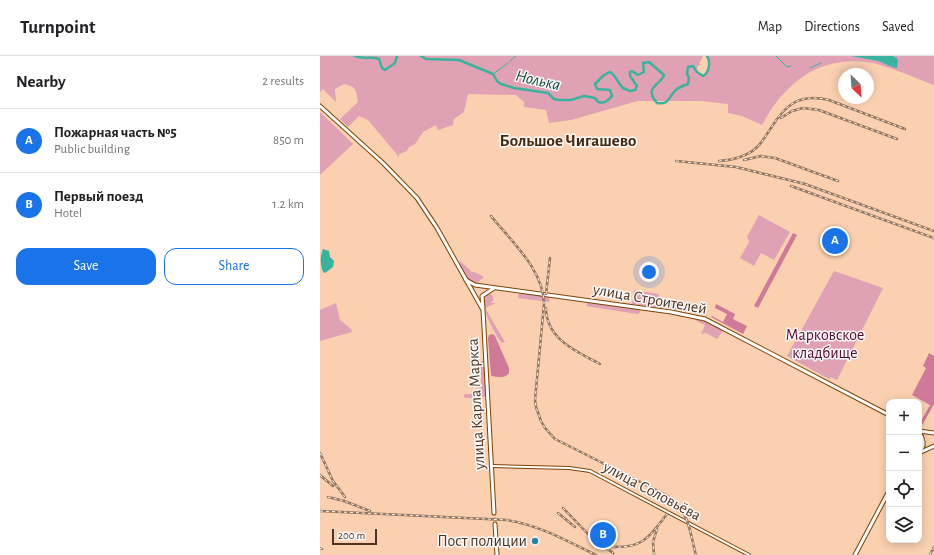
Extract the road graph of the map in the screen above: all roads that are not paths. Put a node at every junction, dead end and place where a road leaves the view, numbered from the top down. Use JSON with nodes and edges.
{"nodes":[{"id":1,"x":320,"y":106,"type":"edge"},
{"id":2,"x":463,"y":277,"type":"junction"},
{"id":3,"x":479,"y":286,"type":"junction"},
{"id":4,"x":495,"y":287,"type":"junction"},
{"id":5,"x":474,"y":295,"type":"junction"},
{"id":6,"x":483,"y":295,"type":"junction"},
{"id":7,"x":483,"y":310,"type":"junction"},
{"id":8,"x":886,"y":413,"type":"edge"},
{"id":9,"x":922,"y":431,"type":"edge"},
{"id":10,"x":932,"y":432,"type":"edge"},
{"id":11,"x":921,"y":435,"type":"edge"},
{"id":12,"x":923,"y":441,"type":"junction"},
{"id":13,"x":932,"y":446,"type":"edge"},
{"id":14,"x":922,"y":449,"type":"edge"},
{"id":15,"x":922,"y":451,"type":"edge"},
{"id":16,"x":492,"y":466,"type":"junction"},
{"id":17,"x":886,"y":497,"type":"edge"},
{"id":18,"x":494,"y":512,"type":"tunnel mouth"},
{"id":19,"x":495,"y":524,"type":"tunnel mouth"},
{"id":20,"x":496,"y":555,"type":"edge"},
{"id":21,"x":749,"y":555,"type":"edge"},
{"id":22,"x":855,"y":555,"type":"edge"}],
"edges":[{"from":1,"to":2,"type":"main road","name":"улица Карла Маркса"},
{"from":2,"to":3,"type":"main road"},
{"from":2,"to":5,"type":"main road","name":"улица Карла Маркса"},
{"from":3,"to":4,"type":"main road","name":"улица Строителей"},
{"from":3,"to":5,"type":"main road"},
{"from":3,"to":6,"type":"main road"},
{"from":4,"to":6,"type":"main road"},
{"from":4,"to":8,"type":"main road","name":"улица Строителей"},
{"from":5,"to":6,"type":"main road"},
{"from":5,"to":7,"type":"main road","name":"улица Карла Маркса"},
{"from":6,"to":7,"type":"main road"},
{"from":7,"to":16,"type":"main road","name":"улица Карла Маркса"},
{"from":9,"to":10,"type":"main road"},
{"from":10,"to":12,"type":"main road"},
{"from":11,"to":12,"type":"main road"},
{"from":12,"to":13,"type":"main road"},
{"from":12,"to":14,"type":"main road"},
{"from":13,"to":15,"type":"main road"},
{"from":16,"to":18,"type":"main road","name":"улица Карла Маркса"},
{"from":16,"to":21,"type":"street","name":"улица Соловьёва"},
{"from":17,"to":22,"type":"main road"},
{"from":19,"to":20,"type":"main road"}]}
